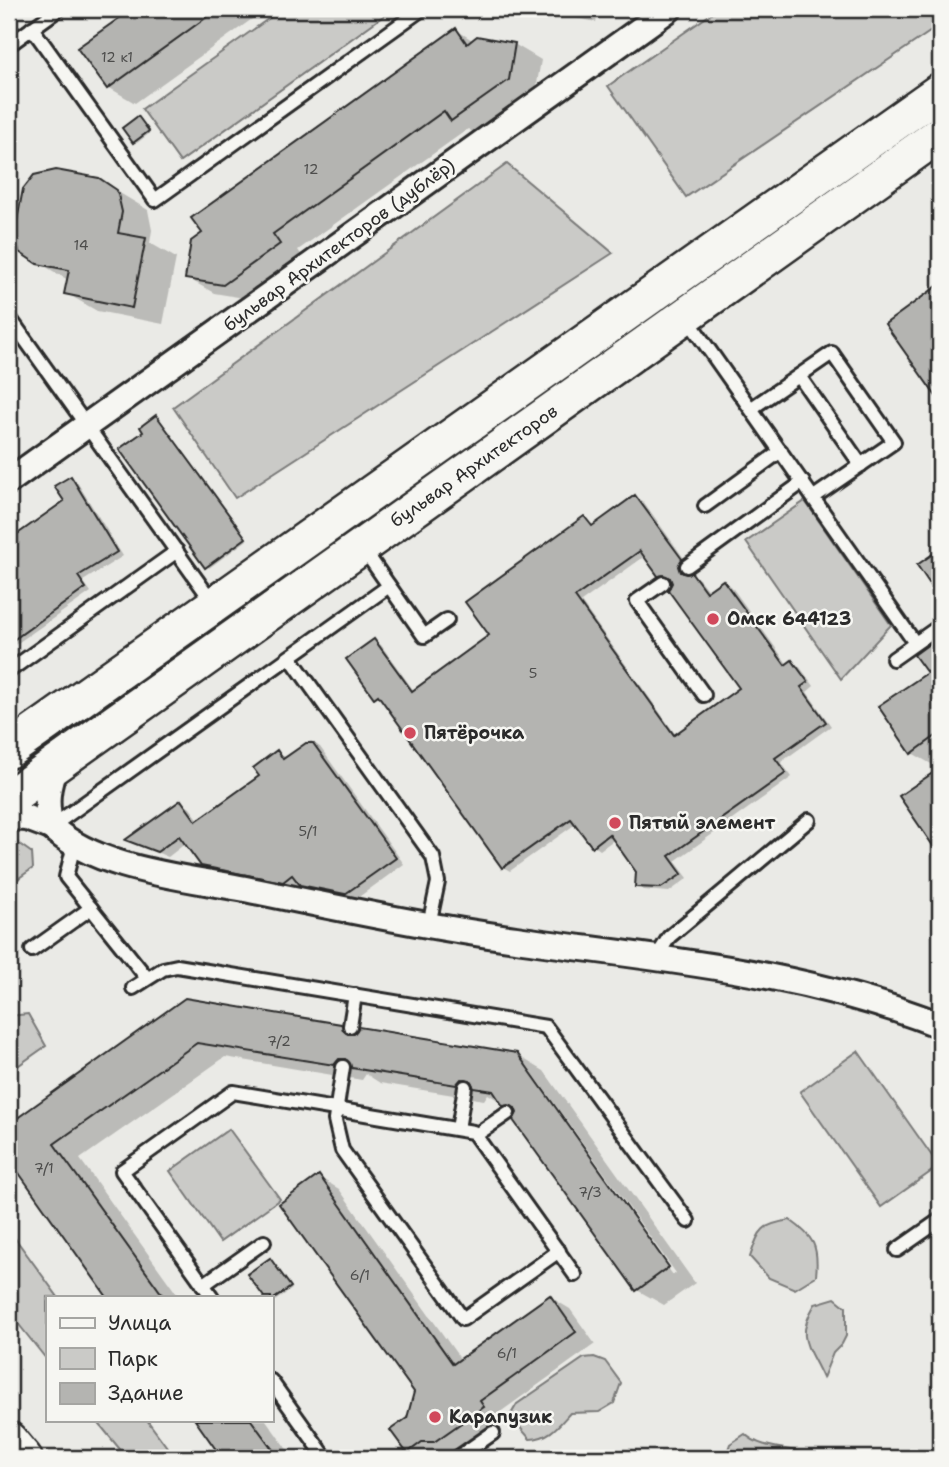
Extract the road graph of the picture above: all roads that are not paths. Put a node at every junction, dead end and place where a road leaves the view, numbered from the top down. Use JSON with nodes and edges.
{"nodes":[{"id":1,"x":59,"y":9,"type":"edge"},
{"id":2,"x":422,"y":9,"type":"edge"},
{"id":3,"x":669,"y":9,"type":"edge"},
{"id":4,"x":32,"y":28,"type":"junction"},
{"id":5,"x":9,"y":44,"type":"edge"},
{"id":6,"x":940,"y":91,"type":"edge"},
{"id":7,"x":940,"y":134,"type":"edge"},
{"id":8,"x":686,"y":316,"type":"junction"},
{"id":9,"x":9,"y":317,"type":"edge"},
{"id":10,"x":799,"y":376,"type":"junction"},
{"id":11,"x":752,"y":408,"type":"junction"},
{"id":12,"x":87,"y":425,"type":"junction"},
{"id":13,"x":781,"y":451,"type":"junction"},
{"id":14,"x":861,"y":465,"type":"junction"},
{"id":15,"x":9,"y":481,"type":"edge"},
{"id":16,"x":803,"y":482,"type":"junction"},
{"id":17,"x":814,"y":497,"type":"junction"},
{"id":18,"x":705,"y":506,"type":"dead end"},
{"id":19,"x":362,"y":547,"type":"junction"},
{"id":20,"x":177,"y":551,"type":"junction"},
{"id":21,"x":687,"y":566,"type":"dead end"},
{"id":22,"x":663,"y":583,"type":"dead end"},
{"id":23,"x":389,"y":586,"type":"junction"},
{"id":24,"x":215,"y":604,"type":"junction"},
{"id":25,"x":447,"y":620,"type":"dead end"},
{"id":26,"x":937,"y":628,"type":"dead end"},
{"id":27,"x":915,"y":643,"type":"junction"},
{"id":28,"x":290,"y":657,"type":"junction"},
{"id":29,"x":893,"y":659,"type":"dead end"},
{"id":30,"x":9,"y":671,"type":"edge"},
{"id":31,"x":704,"y":695,"type":"dead end"},
{"id":32,"x":9,"y":750,"type":"edge"},
{"id":33,"x":56,"y":764,"type":"junction"},
{"id":34,"x":9,"y":799,"type":"edge"},
{"id":35,"x":9,"y":817,"type":"edge"},
{"id":36,"x":809,"y":820,"type":"dead end"},
{"id":37,"x":52,"y":829,"type":"junction"},
{"id":38,"x":74,"y":845,"type":"junction"},
{"id":39,"x":91,"y":908,"type":"junction"},
{"id":40,"x":429,"y":925,"type":"junction"},
{"id":41,"x":32,"y":950,"type":"dead end"},
{"id":42,"x":656,"y":958,"type":"junction"},
{"id":43,"x":148,"y":978,"type":"junction"},
{"id":44,"x":133,"y":988,"type":"dead end"},
{"id":45,"x":355,"y":995,"type":"junction"},
{"id":46,"x":940,"y":1025,"type":"edge"},
{"id":47,"x":350,"y":1026,"type":"dead end"},
{"id":48,"x":344,"y":1067,"type":"dead end"},
{"id":49,"x":465,"y":1087,"type":"dead end"},
{"id":50,"x":337,"y":1109,"type":"junction"},
{"id":51,"x":508,"y":1113,"type":"dead end"},
{"id":52,"x":458,"y":1129,"type":"junction"},
{"id":53,"x":476,"y":1135,"type":"junction"},
{"id":54,"x":940,"y":1220,"type":"edge"},
{"id":55,"x":688,"y":1221,"type":"dead end"},
{"id":56,"x":264,"y":1242,"type":"dead end"},
{"id":57,"x":897,"y":1250,"type":"dead end"},
{"id":58,"x":559,"y":1251,"type":"junction"},
{"id":59,"x":575,"y":1275,"type":"dead end"},
{"id":60,"x":203,"y":1285,"type":"junction"},
{"id":61,"x":211,"y":1296,"type":"edge"},
{"id":62,"x":273,"y":1384,"type":"edge"},
{"id":63,"x":493,"y":1433,"type":"dead end"},
{"id":64,"x":9,"y":1440,"type":"edge"},
{"id":65,"x":24,"y":1458,"type":"edge"},
{"id":66,"x":326,"y":1458,"type":"edge"},
{"id":67,"x":457,"y":1458,"type":"edge"}],
"edges":[{"from":1,"to":4,"type":"lane"},
{"from":2,"to":4,"type":"lane"},
{"from":3,"to":12,"type":"street","name":"бульвар Архитекторов (дублёр)"},
{"from":4,"to":5,"type":"lane"},
{"from":6,"to":24,"type":"main road","name":"бульвар Архитекторов"},
{"from":7,"to":8,"type":"main road","name":"бульвар Архитекторов"},
{"from":8,"to":11,"type":"lane"},
{"from":8,"to":19,"type":"main road","name":"бульвар Архитекторов"},
{"from":9,"to":12,"type":"lane"},
{"from":10,"to":11,"type":"lane"},
{"from":10,"to":14,"type":"lane"},
{"from":10,"to":14,"type":"lane"},
{"from":11,"to":13,"type":"lane"},
{"from":12,"to":15,"type":"street","name":"бульвар Архитекторов (дублёр)"},
{"from":12,"to":20,"type":"lane"},
{"from":13,"to":16,"type":"lane"},
{"from":13,"to":18,"type":"lane"},
{"from":14,"to":17,"type":"lane"},
{"from":16,"to":17,"type":"lane"},
{"from":16,"to":21,"type":"lane"},
{"from":17,"to":27,"type":"lane"},
{"from":19,"to":23,"type":"lane"},
{"from":19,"to":33,"type":"main road","name":"бульвар Архитекторов"},
{"from":20,"to":24,"type":"lane"},
{"from":20,"to":30,"type":"lane"},
{"from":22,"to":31,"type":"lane"},
{"from":23,"to":25,"type":"lane"},
{"from":23,"to":28,"type":"lane"},
{"from":24,"to":32,"type":"main road","name":"бульвар Архитекторов"},
{"from":26,"to":27,"type":"lane"},
{"from":27,"to":29,"type":"lane"},
{"from":28,"to":37,"type":"lane"},
{"from":28,"to":40,"type":"lane"},
{"from":33,"to":34,"type":"main road","name":"бульвар Архитекторов"},
{"from":33,"to":37,"type":"street"},
{"from":35,"to":37,"type":"street"},
{"from":36,"to":42,"type":"lane"},
{"from":37,"to":38,"type":"street"},
{"from":38,"to":39,"type":"lane"},
{"from":38,"to":40,"type":"street"},
{"from":39,"to":41,"type":"lane"},
{"from":39,"to":43,"type":"lane"},
{"from":40,"to":42,"type":"street"},
{"from":42,"to":46,"type":"street"},
{"from":43,"to":44,"type":"lane"},
{"from":43,"to":45,"type":"lane"},
{"from":45,"to":47,"type":"lane"},
{"from":45,"to":55,"type":"lane"},
{"from":48,"to":50,"type":"lane"},
{"from":49,"to":52,"type":"lane"},
{"from":50,"to":52,"type":"lane"},
{"from":50,"to":58,"type":"lane"},
{"from":50,"to":60,"type":"lane"},
{"from":51,"to":53,"type":"lane"},
{"from":52,"to":53,"type":"lane"},
{"from":53,"to":58,"type":"lane"},
{"from":54,"to":57,"type":"lane"},
{"from":56,"to":60,"type":"lane"},
{"from":58,"to":59,"type":"lane"},
{"from":60,"to":61,"type":"lane"},
{"from":62,"to":66,"type":"lane"},
{"from":63,"to":67,"type":"lane"},
{"from":64,"to":65,"type":"main road"}]}
